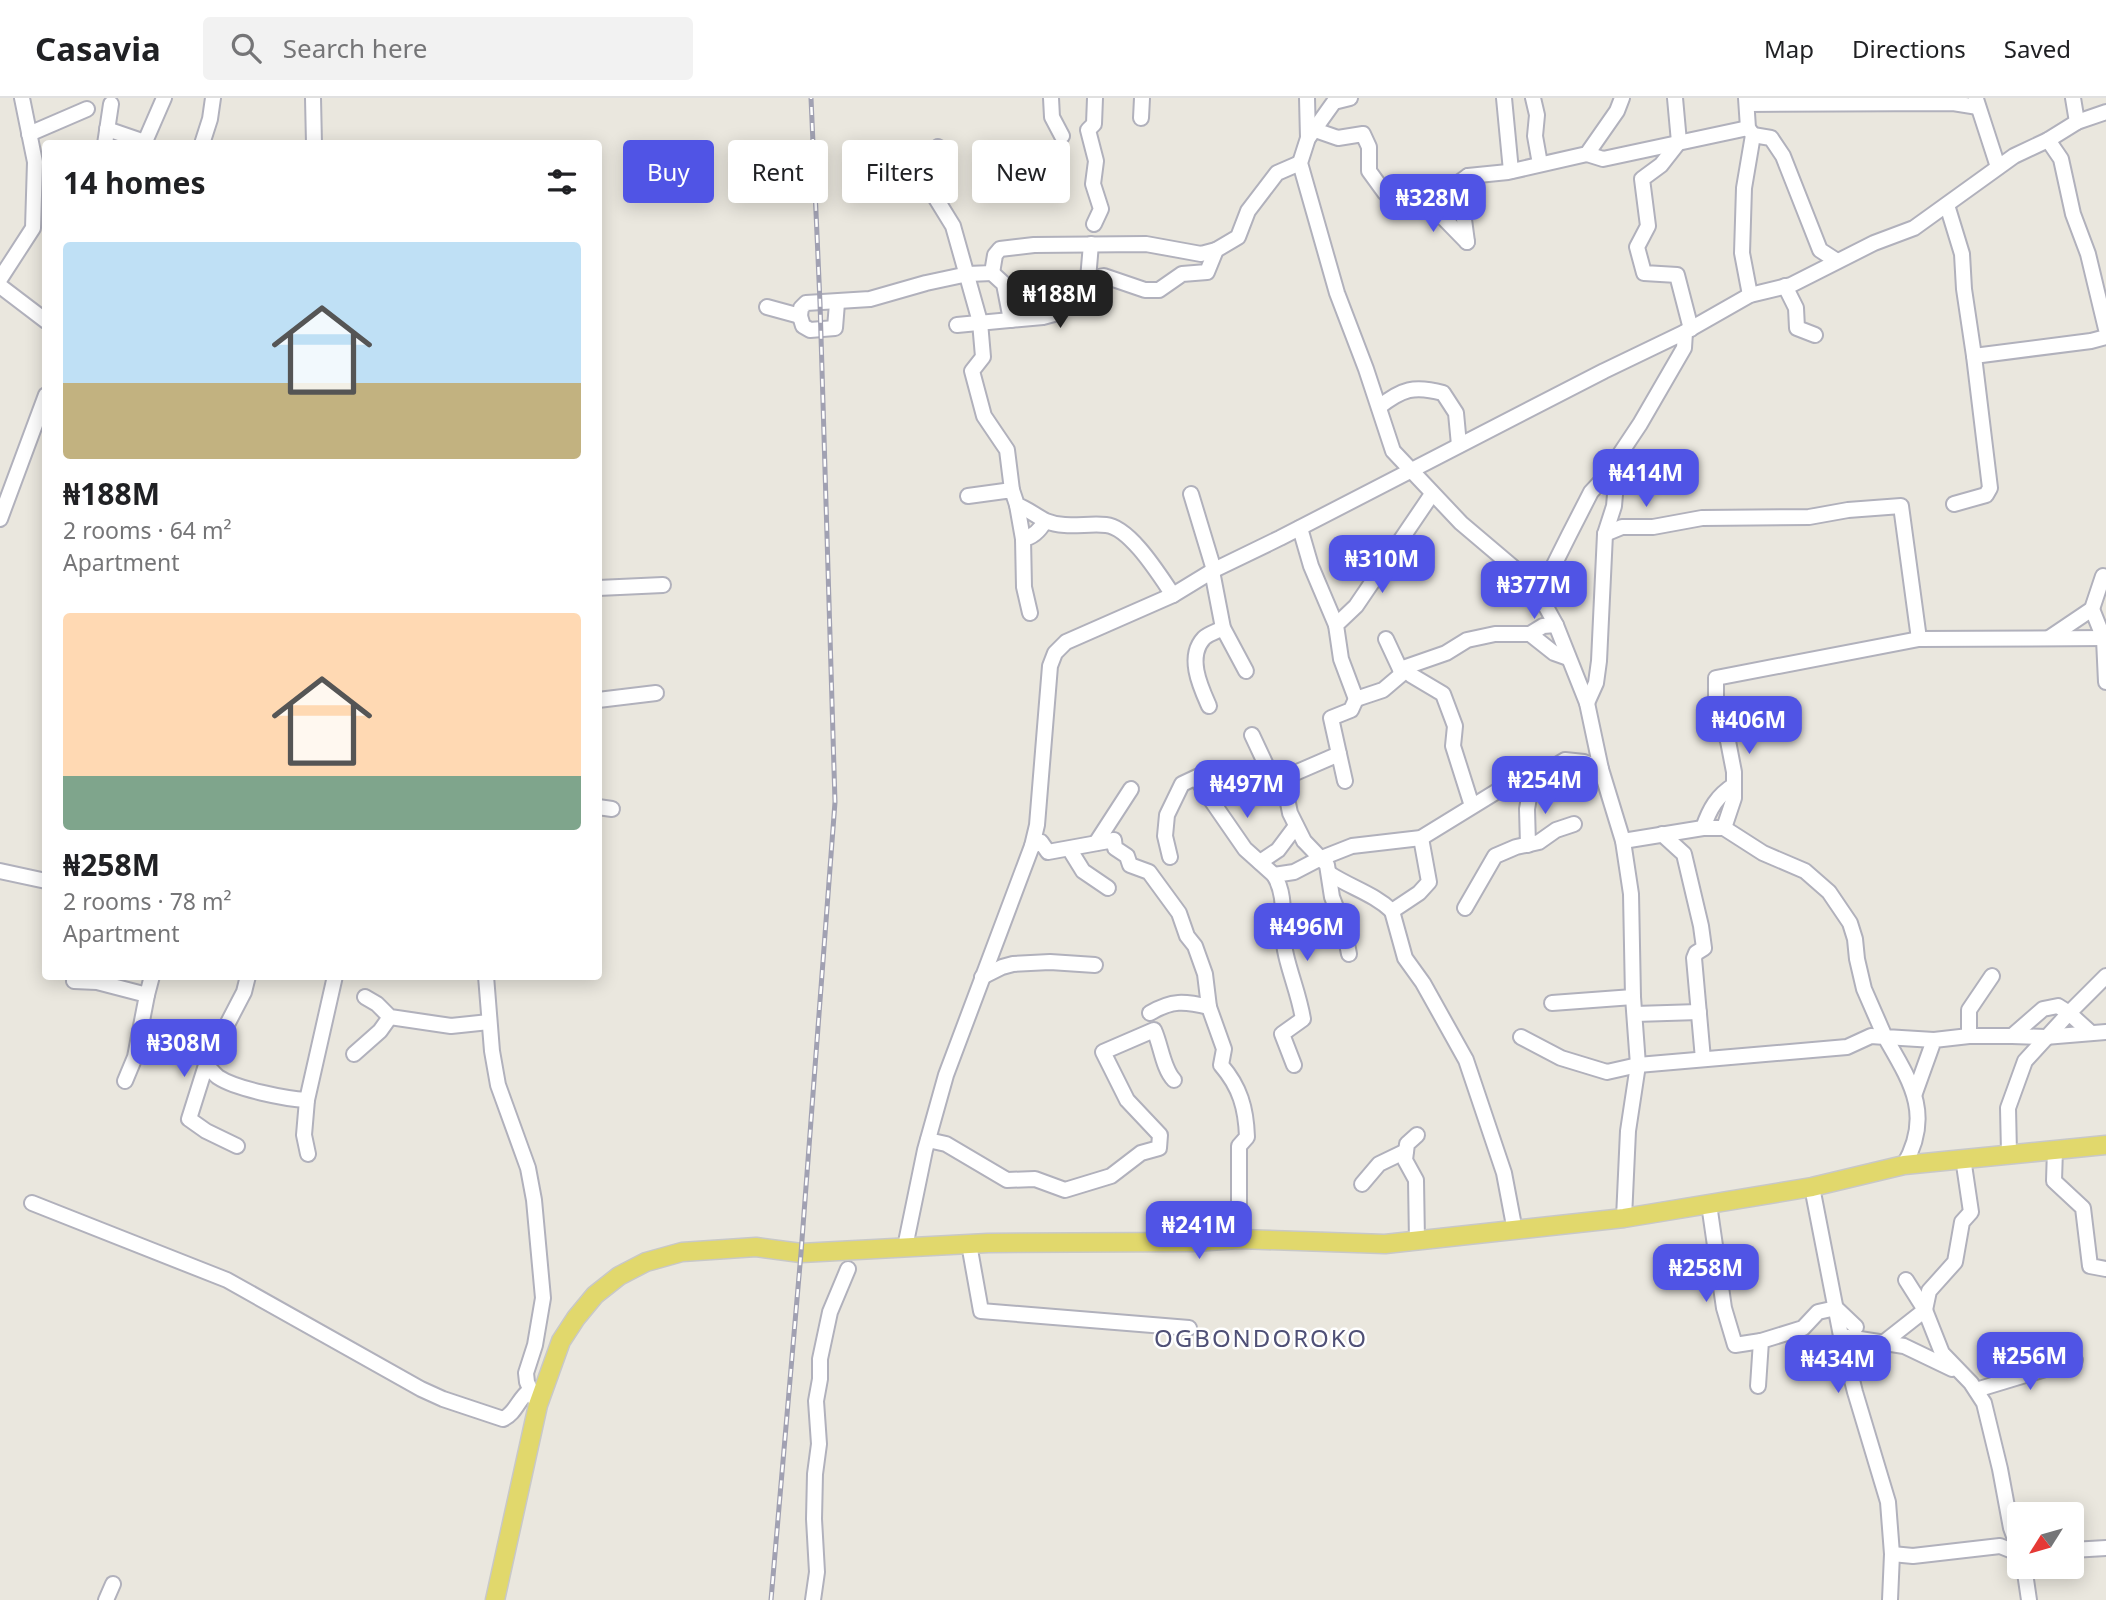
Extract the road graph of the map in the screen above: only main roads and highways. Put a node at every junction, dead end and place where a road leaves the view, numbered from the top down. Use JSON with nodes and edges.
{"nodes":[{"id":1,"x":2106,"y":1145,"type":"edge"},
{"id":2,"x":495,"y":1600,"type":"edge"}],
"edges":[{"from":1,"to":2,"type":"main road"}]}
